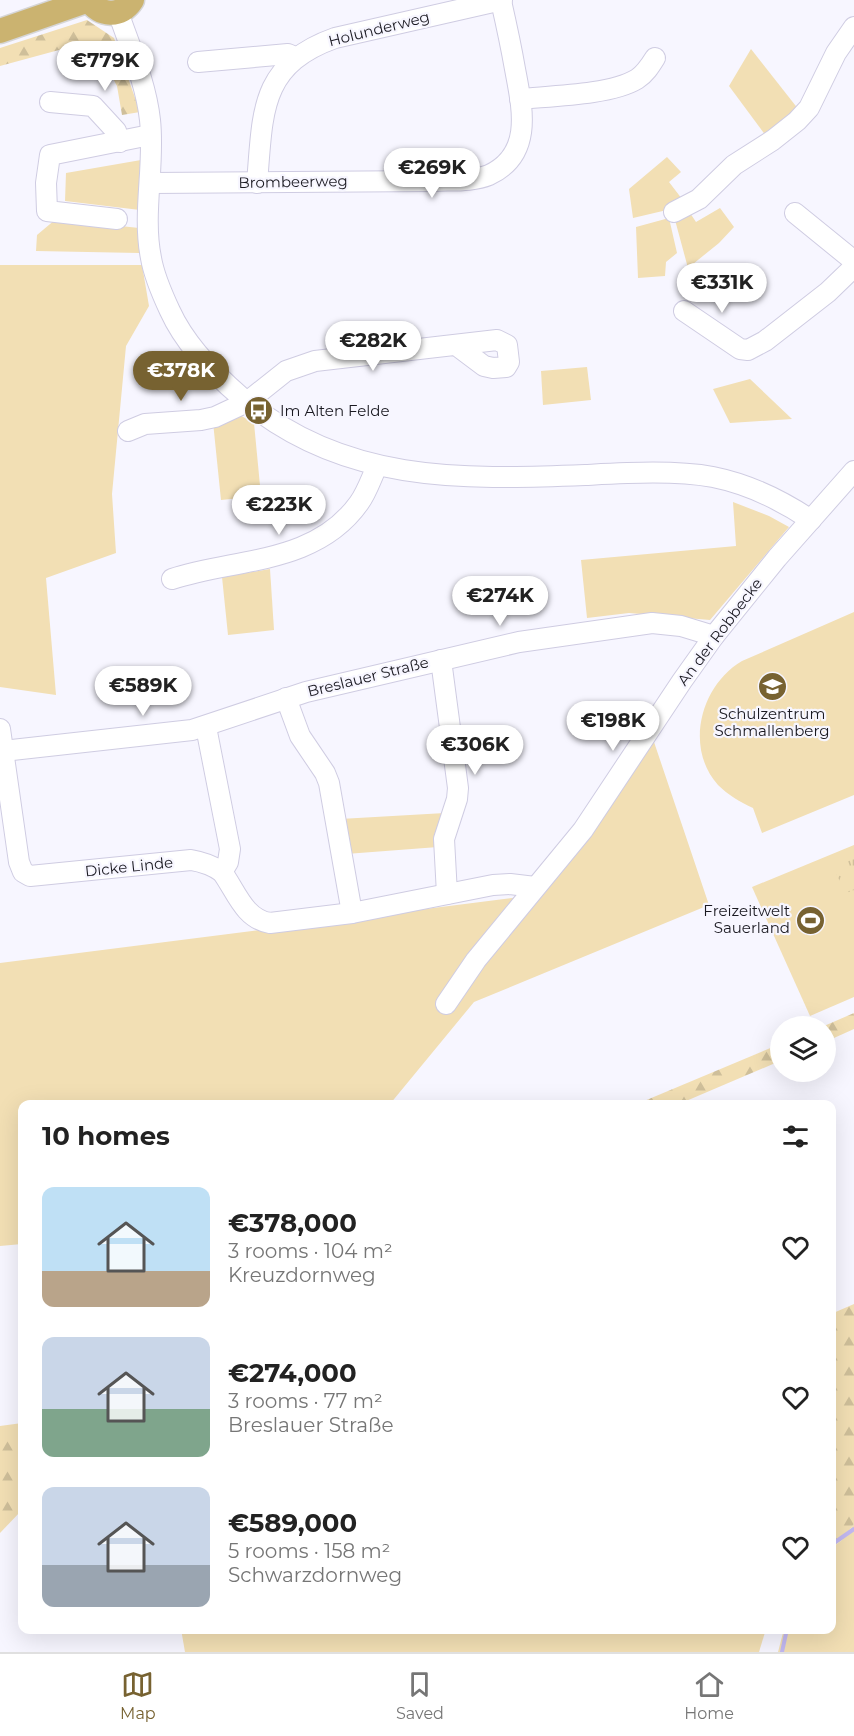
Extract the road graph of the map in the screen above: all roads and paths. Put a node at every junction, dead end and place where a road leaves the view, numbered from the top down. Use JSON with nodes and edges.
{"nodes":[{"id":1,"x":89,"y":0,"type":"edge"},
{"id":2,"x":501,"y":0,"type":"edge"},
{"id":3,"x":125,"y":6,"type":"edge"},
{"id":4,"x":854,"y":27,"type":"edge"},
{"id":5,"x":0,"y":31,"type":"edge"},
{"id":6,"x":295,"y":57,"type":"junction"},
{"id":7,"x":655,"y":58,"type":"dead end"},
{"id":8,"x":198,"y":62,"type":"dead end"},
{"id":9,"x":520,"y":99,"type":"junction"},
{"id":10,"x":50,"y":102,"type":"dead end"},
{"id":11,"x":150,"y":135,"type":"junction"},
{"id":12,"x":120,"y":142,"type":"junction"},
{"id":13,"x":151,"y":183,"type":"junction"},
{"id":14,"x":257,"y":183,"type":"junction"},
{"id":15,"x":674,"y":212,"type":"dead end"},
{"id":16,"x":795,"y":213,"type":"dead end"},
{"id":17,"x":117,"y":219,"type":"dead end"},
{"id":18,"x":854,"y":261,"type":"edge"},
{"id":19,"x":854,"y":267,"type":"edge"},
{"id":20,"x":684,"y":311,"type":"dead end"},
{"id":21,"x":456,"y":345,"type":"dead end"},
{"id":22,"x":247,"y":402,"type":"junction"},
{"id":23,"x":128,"y":431,"type":"dead end"},
{"id":24,"x":377,"y":466,"type":"junction"},
{"id":25,"x":854,"y":471,"type":"edge"},
{"id":26,"x":811,"y":519,"type":"junction"},
{"id":27,"x":171,"y":579,"type":"dead end"},
{"id":28,"x":714,"y":636,"type":"junction"},
{"id":29,"x":441,"y":660,"type":"junction"},
{"id":30,"x":286,"y":698,"type":"junction"},
{"id":31,"x":206,"y":727,"type":"junction"},
{"id":32,"x":0,"y":729,"type":"edge"},
{"id":33,"x":3,"y":751,"type":"junction"},
{"id":34,"x":222,"y":872,"type":"junction"},
{"id":35,"x":535,"y":887,"type":"junction"},
{"id":36,"x":447,"y":894,"type":"junction"},
{"id":37,"x":352,"y":913,"type":"junction"},
{"id":38,"x":446,"y":1004,"type":"dead end"}],
"edges":[{"from":1,"to":3,"type":"main road"},
{"from":1,"to":5,"type":"main road"},
{"from":2,"to":6,"type":"street","name":"Holunderweg"},
{"from":2,"to":9,"type":"street","name":"Brombeerweg"},
{"from":3,"to":11,"type":"street"},
{"from":4,"to":15,"type":"street"},
{"from":6,"to":8,"type":"street","name":"Holunderweg"},
{"from":6,"to":14,"type":"street","name":"Holunderweg"},
{"from":7,"to":9,"type":"street"},
{"from":9,"to":14,"type":"street","name":"Brombeerweg"},
{"from":10,"to":12,"type":"street"},
{"from":11,"to":12,"type":"street"},
{"from":11,"to":13,"type":"street"},
{"from":12,"to":17,"type":"street"},
{"from":13,"to":14,"type":"street","name":"Brombeerweg"},
{"from":13,"to":22,"type":"street"},
{"from":16,"to":18,"type":"street"},
{"from":19,"to":20,"type":"street"},
{"from":21,"to":22,"type":"street"},
{"from":22,"to":23,"type":"street"},
{"from":22,"to":24,"type":"street"},
{"from":24,"to":26,"type":"street"},
{"from":24,"to":27,"type":"street"},
{"from":25,"to":26,"type":"street","name":"An der Robbecke"},
{"from":26,"to":28,"type":"street","name":"An der Robbecke"},
{"from":28,"to":29,"type":"street","name":"Breslauer Straße"},
{"from":28,"to":35,"type":"street","name":"An der Robbecke"},
{"from":29,"to":30,"type":"street","name":"Breslauer Straße"},
{"from":29,"to":36,"type":"street"},
{"from":30,"to":31,"type":"street"},
{"from":30,"to":37,"type":"street","name":"Breslauer Straße"},
{"from":31,"to":33,"type":"street"},
{"from":31,"to":34,"type":"street"},
{"from":32,"to":33,"type":"street","name":"Dicke Linde"},
{"from":33,"to":34,"type":"street","name":"Dicke Linde"},
{"from":34,"to":37,"type":"street"},
{"from":35,"to":36,"type":"street"},
{"from":35,"to":38,"type":"street","name":"An der Robbecke"},
{"from":36,"to":37,"type":"street"}]}
